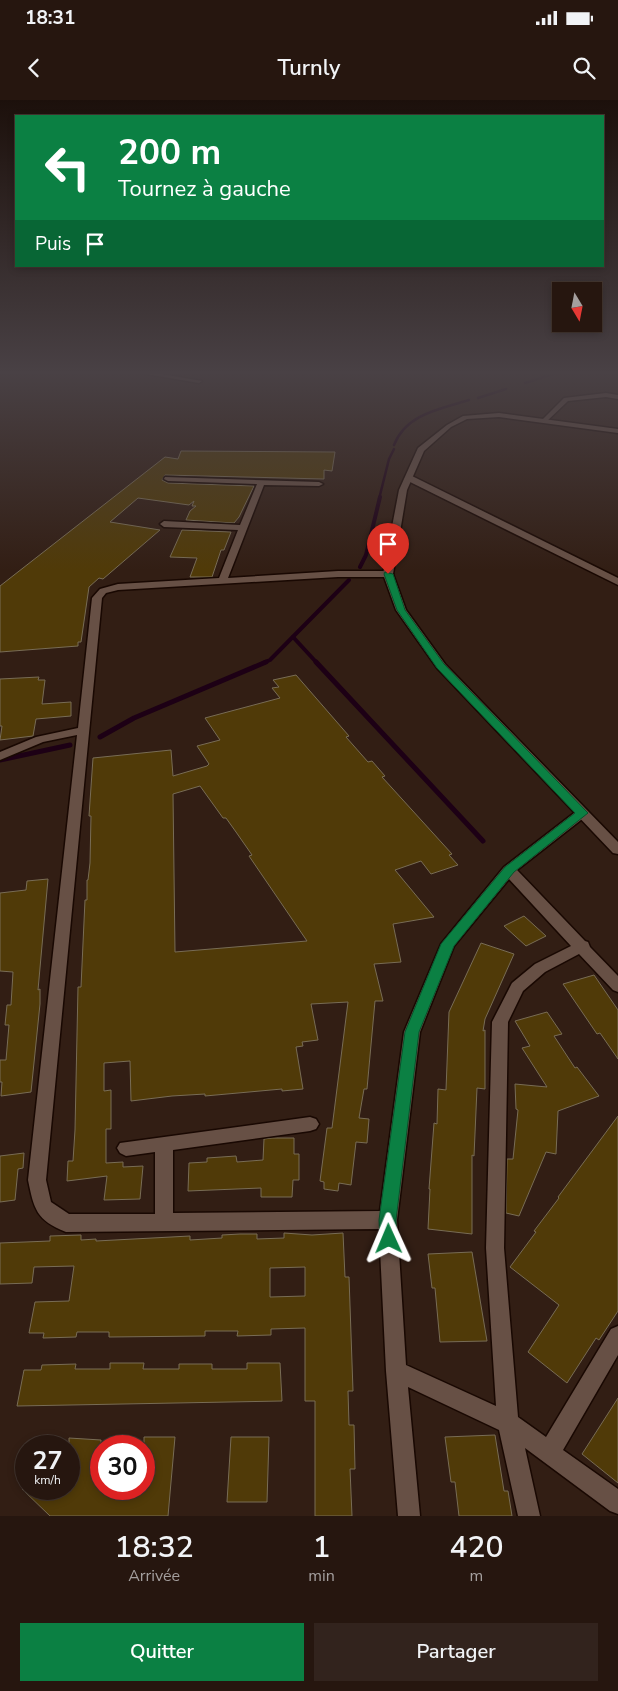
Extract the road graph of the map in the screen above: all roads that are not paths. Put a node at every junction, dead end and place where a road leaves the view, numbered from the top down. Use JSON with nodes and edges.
{"nodes":[{"id":1,"x":435,"y":438,"type":"edge"},
{"id":2,"x":409,"y":478,"type":"junction"},
{"id":3,"x":168,"y":479,"type":"dead end"},
{"id":4,"x":260,"y":483,"type":"junction"},
{"id":5,"x":319,"y":484,"type":"dead end"},
{"id":6,"x":164,"y":524,"type":"dead end"},
{"id":7,"x":242,"y":528,"type":"junction"},
{"id":8,"x":388,"y":574,"type":"junction"},
{"id":9,"x":222,"y":582,"type":"junction"},
{"id":10,"x":618,"y":582,"type":"edge"},
{"id":11,"x":84,"y":730,"type":"junction"},
{"id":12,"x":0,"y":756,"type":"edge"},
{"id":13,"x":582,"y":813,"type":"junction"},
{"id":14,"x":618,"y":850,"type":"edge"},
{"id":15,"x":510,"y":870,"type":"junction"},
{"id":16,"x":583,"y":946,"type":"junction"},
{"id":17,"x":618,"y":986,"type":"edge"},
{"id":18,"x":310,"y":1124,"type":"dead end"},
{"id":19,"x":164,"y":1142,"type":"junction"},
{"id":20,"x":126,"y":1148,"type":"dead end"},
{"id":21,"x":388,"y":1220,"type":"junction"},
{"id":22,"x":164,"y":1222,"type":"junction"},
{"id":23,"x":618,"y":1336,"type":"edge"},
{"id":24,"x":396,"y":1371,"type":"junction"},
{"id":25,"x":508,"y":1423,"type":"junction"},
{"id":26,"x":549,"y":1453,"type":"junction"},
{"id":27,"x":618,"y":1503,"type":"edge"},
{"id":28,"x":409,"y":1516,"type":"edge"},
{"id":29,"x":529,"y":1516,"type":"edge"}],
"edges":[{"from":1,"to":2,"type":"street"},
{"from":2,"to":8,"type":"street"},
{"from":2,"to":10,"type":"street"},
{"from":3,"to":4,"type":"street"},
{"from":4,"to":5,"type":"street"},
{"from":4,"to":7,"type":"street"},
{"from":6,"to":7,"type":"street"},
{"from":7,"to":9,"type":"street"},
{"from":8,"to":9,"type":"street"},
{"from":8,"to":13,"type":"street"},
{"from":9,"to":11,"type":"street"},
{"from":11,"to":12,"type":"street"},
{"from":11,"to":22,"type":"street"},
{"from":13,"to":14,"type":"street"},
{"from":13,"to":15,"type":"street"},
{"from":15,"to":16,"type":"street"},
{"from":15,"to":21,"type":"street"},
{"from":16,"to":17,"type":"street"},
{"from":16,"to":25,"type":"street"},
{"from":18,"to":19,"type":"street"},
{"from":19,"to":20,"type":"street"},
{"from":19,"to":22,"type":"street"},
{"from":21,"to":22,"type":"street"},
{"from":21,"to":24,"type":"street"},
{"from":23,"to":26,"type":"street"},
{"from":24,"to":25,"type":"street"},
{"from":24,"to":28,"type":"street"},
{"from":25,"to":26,"type":"street"},
{"from":25,"to":29,"type":"street"},
{"from":26,"to":27,"type":"street"}]}
